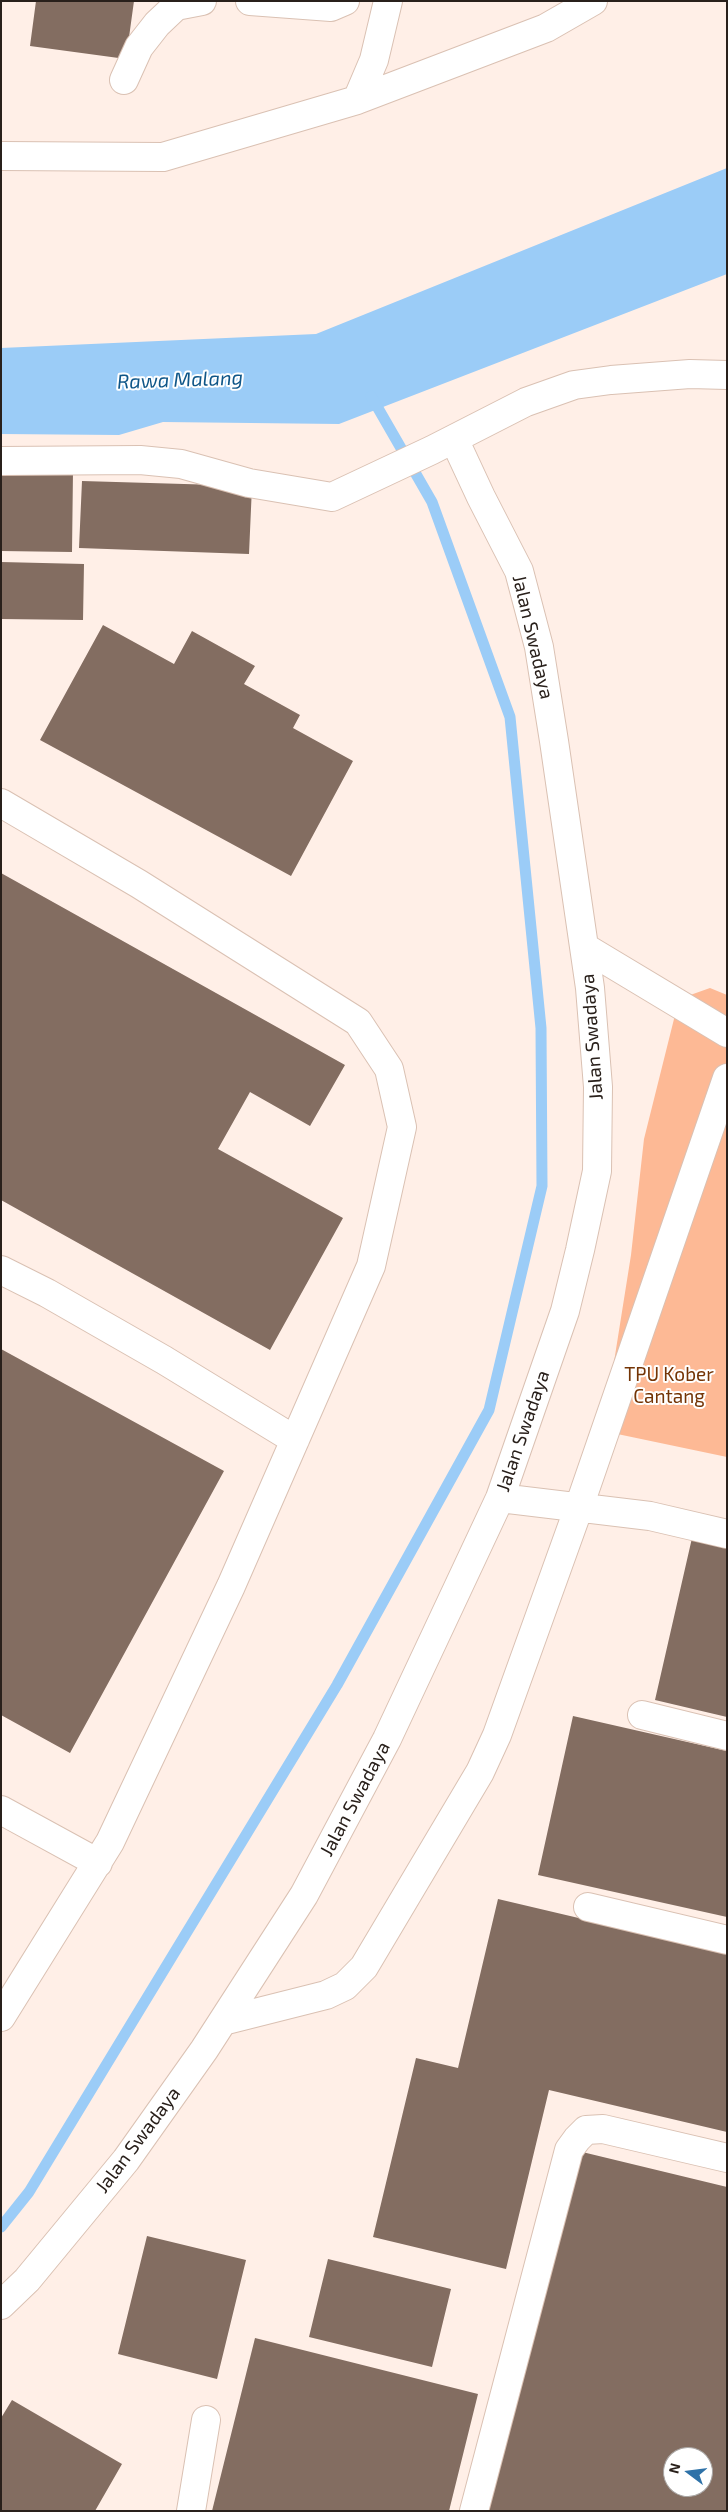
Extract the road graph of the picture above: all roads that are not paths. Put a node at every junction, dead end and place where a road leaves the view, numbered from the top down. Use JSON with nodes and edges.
{"nodes":[{"id":1,"x":202,"y":1,"type":"edge"},
{"id":2,"x":250,"y":1,"type":"edge"},
{"id":3,"x":345,"y":1,"type":"edge"},
{"id":4,"x":388,"y":1,"type":"edge"},
{"id":5,"x":593,"y":1,"type":"edge"},
{"id":6,"x":124,"y":80,"type":"dead end"},
{"id":7,"x":357,"y":100,"type":"junction"},
{"id":8,"x":1,"y":156,"type":"edge"},
{"id":9,"x":727,"y":374,"type":"edge"},
{"id":10,"x":443,"y":444,"type":"junction"},
{"id":11,"x":1,"y":461,"type":"edge"},
{"id":12,"x":1,"y":803,"type":"edge"},
{"id":13,"x":584,"y":947,"type":"junction"},
{"id":14,"x":727,"y":1033,"type":"edge"},
{"id":15,"x":727,"y":1078,"type":"edge"},
{"id":16,"x":1,"y":1270,"type":"edge"},
{"id":17,"x":295,"y":1440,"type":"junction"},
{"id":18,"x":500,"y":1498,"type":"junction"},
{"id":19,"x":579,"y":1507,"type":"junction"},
{"id":20,"x":727,"y":1534,"type":"edge"},
{"id":21,"x":642,"y":1715,"type":"dead end"},
{"id":22,"x":727,"y":1736,"type":"edge"},
{"id":23,"x":1,"y":1810,"type":"edge"},
{"id":24,"x":98,"y":1863,"type":"junction"},
{"id":25,"x":588,"y":1907,"type":"dead end"},
{"id":26,"x":727,"y":1940,"type":"edge"},
{"id":27,"x":1,"y":2017,"type":"edge"},
{"id":28,"x":223,"y":2021,"type":"junction"},
{"id":29,"x":727,"y":2158,"type":"edge"},
{"id":30,"x":1,"y":2306,"type":"edge"},
{"id":31,"x":206,"y":2420,"type":"dead end"},
{"id":32,"x":190,"y":2511,"type":"edge"},
{"id":33,"x":474,"y":2511,"type":"edge"}],
"edges":[{"from":1,"to":6,"type":"street"},
{"from":2,"to":3,"type":"street"},
{"from":4,"to":7,"type":"street"},
{"from":5,"to":7,"type":"street"},
{"from":7,"to":8,"type":"street"},
{"from":9,"to":10,"type":"street"},
{"from":10,"to":11,"type":"street"},
{"from":10,"to":13,"type":"street","name":"Jalan Swadaya"},
{"from":12,"to":17,"type":"street"},
{"from":13,"to":14,"type":"street"},
{"from":13,"to":18,"type":"street","name":"Jalan Swadaya"},
{"from":15,"to":19,"type":"street"},
{"from":16,"to":17,"type":"street"},
{"from":17,"to":24,"type":"street"},
{"from":18,"to":19,"type":"street"},
{"from":18,"to":28,"type":"street","name":"Jalan Swadaya"},
{"from":19,"to":20,"type":"street"},
{"from":19,"to":28,"type":"street"},
{"from":21,"to":22,"type":"street"},
{"from":23,"to":24,"type":"street"},
{"from":24,"to":27,"type":"street"},
{"from":25,"to":26,"type":"street"},
{"from":28,"to":30,"type":"street","name":"Jalan Swadaya"},
{"from":29,"to":33,"type":"street"},
{"from":31,"to":32,"type":"street"}]}
